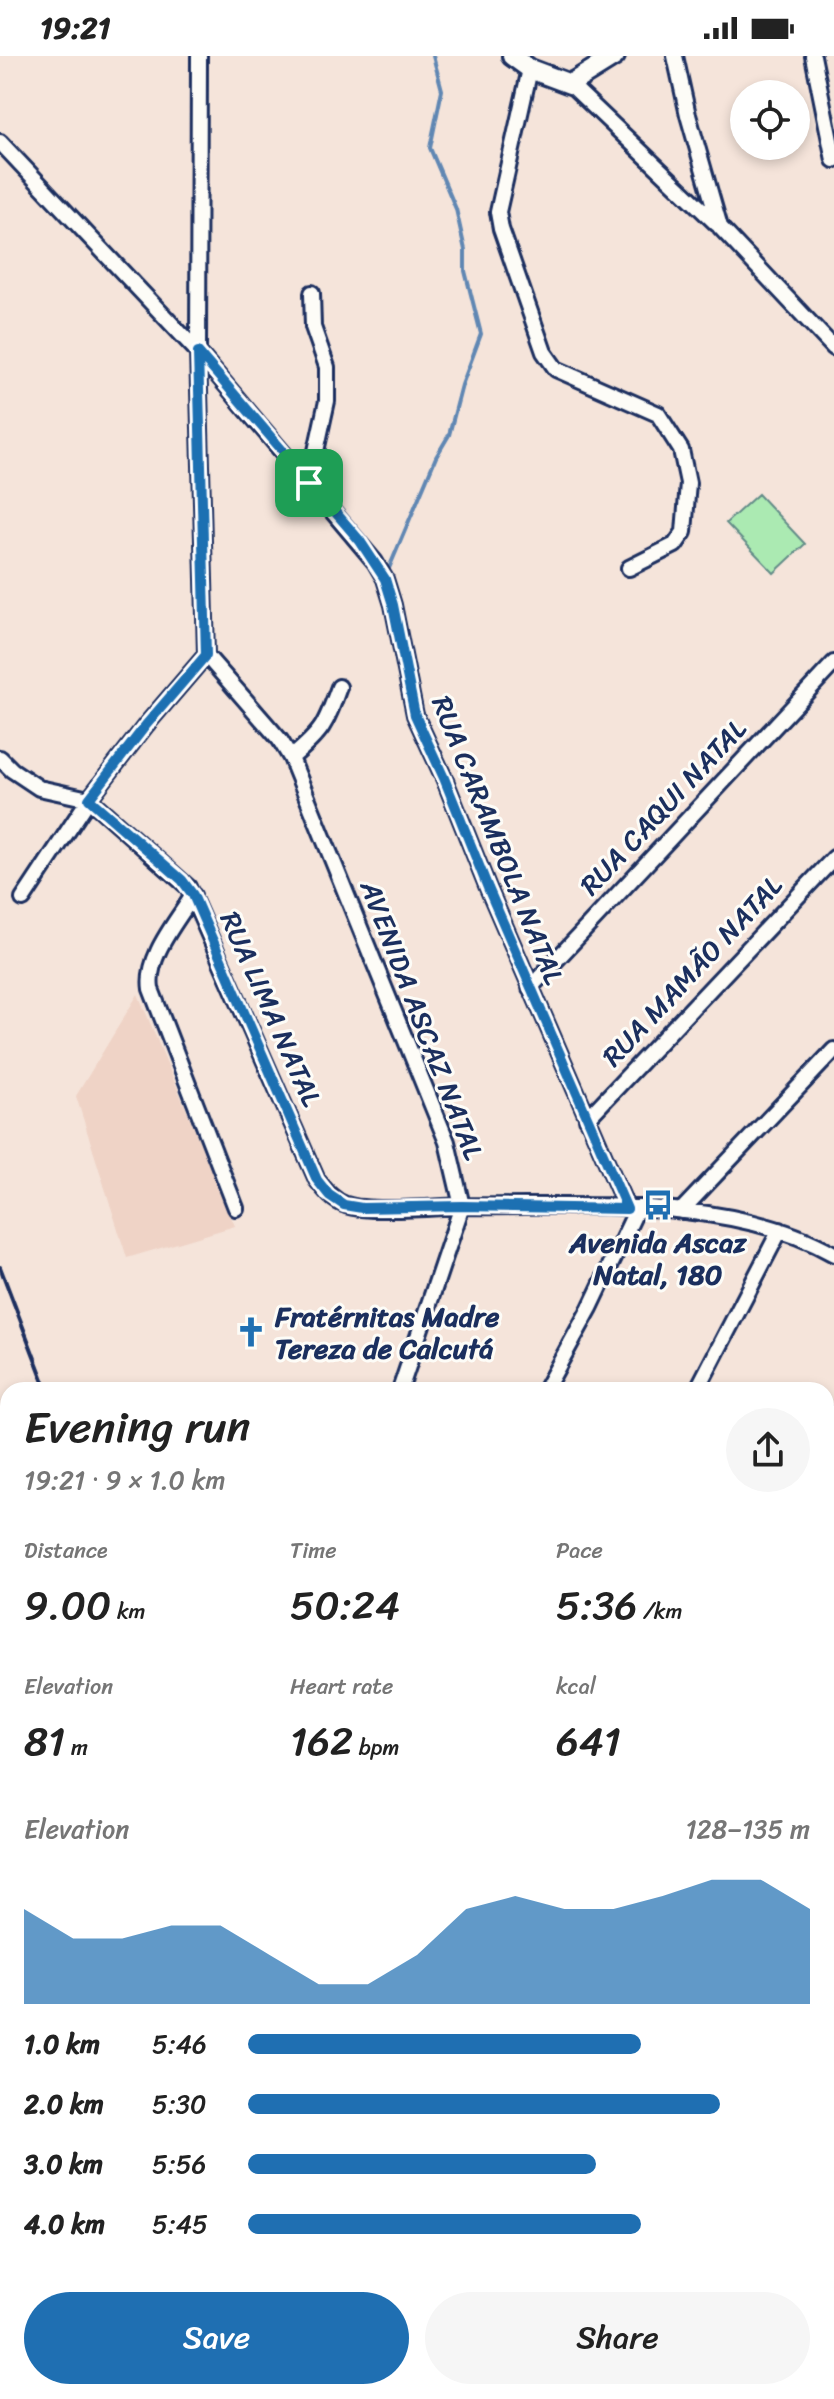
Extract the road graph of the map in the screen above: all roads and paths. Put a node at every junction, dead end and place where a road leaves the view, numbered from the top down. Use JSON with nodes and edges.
{"nodes":[{"id":1,"x":199,"y":56,"type":"edge"},
{"id":2,"x":512,"y":56,"type":"edge"},
{"id":3,"x":615,"y":56,"type":"edge"},
{"id":4,"x":675,"y":56,"type":"edge"},
{"id":5,"x":813,"y":56,"type":"edge"},
{"id":6,"x":530,"y":69,"type":"junction"},
{"id":7,"x":570,"y":84,"type":"junction"},
{"id":8,"x":0,"y":142,"type":"edge"},
{"id":9,"x":834,"y":160,"type":"edge"},
{"id":10,"x":720,"y":227,"type":"junction"},
{"id":11,"x":312,"y":293,"type":"dead end"},
{"id":12,"x":834,"y":348,"type":"edge"},
{"id":13,"x":198,"y":352,"type":"junction"},
{"id":14,"x":309,"y":483,"type":"junction"},
{"id":15,"x":629,"y":568,"type":"dead end"},
{"id":16,"x":206,"y":655,"type":"junction"},
{"id":17,"x":834,"y":663,"type":"edge"},
{"id":18,"x":339,"y":687,"type":"dead end"},
{"id":19,"x":0,"y":758,"type":"edge"},
{"id":20,"x":291,"y":758,"type":"junction"},
{"id":21,"x":89,"y":799,"type":"junction"},
{"id":22,"x":834,"y":858,"type":"edge"},
{"id":23,"x":193,"y":895,"type":"junction"},
{"id":24,"x":23,"y":899,"type":"dead end"},
{"id":25,"x":530,"y":988,"type":"junction"},
{"id":26,"x":834,"y":1050,"type":"edge"},
{"id":27,"x":587,"y":1119,"type":"junction"},
{"id":28,"x":462,"y":1206,"type":"junction"},
{"id":29,"x":236,"y":1208,"type":"dead end"},
{"id":30,"x":632,"y":1209,"type":"junction"},
{"id":31,"x":681,"y":1211,"type":"junction"},
{"id":32,"x":780,"y":1230,"type":"junction"},
{"id":33,"x":832,"y":1250,"type":"edge"},
{"id":34,"x":403,"y":1382,"type":"edge"},
{"id":35,"x":549,"y":1382,"type":"edge"},
{"id":36,"x":701,"y":1382,"type":"edge"}],
"edges":[{"from":1,"to":13,"type":"street"},
{"from":2,"to":6,"type":"street"},
{"from":3,"to":7,"type":"street"},
{"from":4,"to":10,"type":"street"},
{"from":5,"to":9,"type":"street"},
{"from":6,"to":7,"type":"street"},
{"from":6,"to":15,"type":"street"},
{"from":7,"to":10,"type":"street"},
{"from":8,"to":13,"type":"street","name":"RUA CARAMBOLA NATAL"},
{"from":10,"to":12,"type":"street"},
{"from":11,"to":14,"type":"street"},
{"from":13,"to":14,"type":"street","name":"RUA CARAMBOLA NATAL"},
{"from":13,"to":16,"type":"street"},
{"from":14,"to":25,"type":"street","name":"RUA CARAMBOLA NATAL"},
{"from":16,"to":20,"type":"street","name":"AVENIDA ASCAZ NATAL"},
{"from":16,"to":21,"type":"street"},
{"from":17,"to":25,"type":"street","name":"RUA CAQUI NATAL"},
{"from":18,"to":20,"type":"street"},
{"from":19,"to":21,"type":"street","name":"RUA LIMA NATAL"},
{"from":20,"to":28,"type":"street","name":"AVENIDA ASCAZ NATAL"},
{"from":21,"to":23,"type":"street","name":"RUA LIMA NATAL"},
{"from":21,"to":24,"type":"street"},
{"from":22,"to":27,"type":"street","name":"RUA MAMÃO NATAL"},
{"from":23,"to":28,"type":"street","name":"RUA LIMA NATAL"},
{"from":23,"to":29,"type":"street"},
{"from":25,"to":27,"type":"street","name":"RUA CARAMBOLA NATAL"},
{"from":26,"to":31,"type":"street"},
{"from":27,"to":30,"type":"street","name":"RUA CARAMBOLA NATAL"},
{"from":28,"to":30,"type":"street","name":"AVENIDA ASCAZ NATAL"},
{"from":28,"to":34,"type":"street"},
{"from":30,"to":31,"type":"street","name":"AVENIDA ASCAZ NATAL"},
{"from":30,"to":35,"type":"street"},
{"from":31,"to":32,"type":"street","name":"AVENIDA ASCAZ NATAL"},
{"from":32,"to":33,"type":"street","name":"AVENIDA ASCAZ NATAL"},
{"from":32,"to":36,"type":"street"}]}
